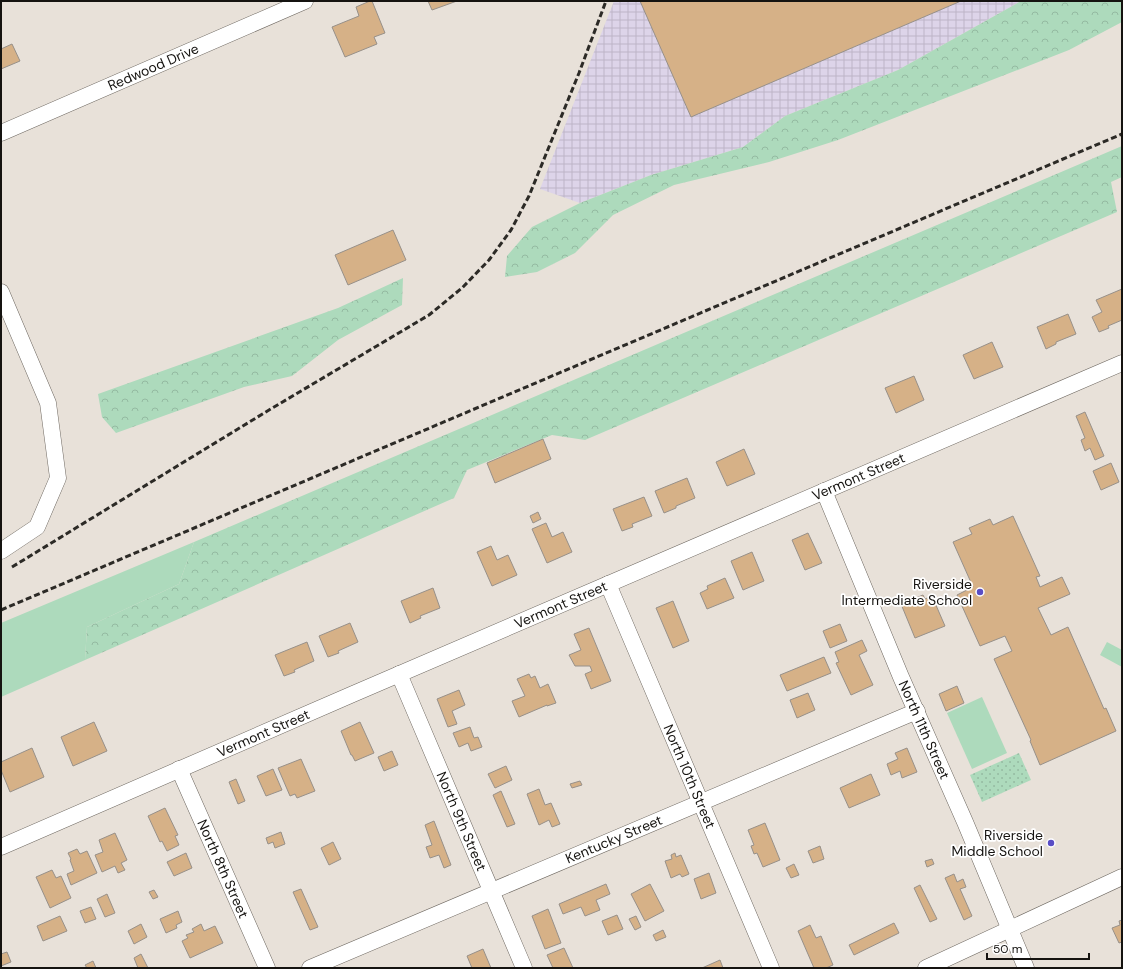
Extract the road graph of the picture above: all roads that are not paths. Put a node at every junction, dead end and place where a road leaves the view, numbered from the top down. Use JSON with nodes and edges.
{"nodes":[{"id":1,"x":305,"y":1,"type":"edge"},
{"id":2,"x":1,"y":132,"type":"edge"},
{"id":3,"x":1,"y":292,"type":"edge"},
{"id":4,"x":1122,"y":363,"type":"edge"},
{"id":5,"x":824,"y":491,"type":"junction"},
{"id":6,"x":1,"y":551,"type":"edge"},
{"id":7,"x":608,"y":584,"type":"junction"},
{"id":8,"x":399,"y":674,"type":"junction"},
{"id":9,"x":917,"y":711,"type":"junction"},
{"id":10,"x":179,"y":769,"type":"junction"},
{"id":11,"x":701,"y":803,"type":"junction"},
{"id":12,"x":1,"y":847,"type":"edge"},
{"id":13,"x":1122,"y":877,"type":"edge"},
{"id":14,"x":491,"y":891,"type":"junction"},
{"id":15,"x":1011,"y":930,"type":"junction"},
{"id":16,"x":267,"y":968,"type":"edge"},
{"id":17,"x":310,"y":968,"type":"edge"},
{"id":18,"x":524,"y":968,"type":"edge"},
{"id":19,"x":771,"y":968,"type":"edge"},
{"id":20,"x":926,"y":968,"type":"edge"},
{"id":21,"x":1026,"y":968,"type":"edge"}],
"edges":[{"from":1,"to":2,"type":"street","name":"Redwood Drive"},
{"from":3,"to":6,"type":"street"},
{"from":4,"to":5,"type":"street","name":"Vermont Street"},
{"from":5,"to":7,"type":"street","name":"Vermont Street"},
{"from":5,"to":9,"type":"street","name":"North 11th Street"},
{"from":7,"to":8,"type":"street","name":"Vermont Street"},
{"from":7,"to":11,"type":"street","name":"North 10th Street"},
{"from":8,"to":10,"type":"street","name":"Vermont Street"},
{"from":8,"to":14,"type":"street","name":"North 9th Street"},
{"from":9,"to":11,"type":"street","name":"Kentucky Street"},
{"from":9,"to":15,"type":"street","name":"North 11th Street"},
{"from":10,"to":12,"type":"street","name":"Vermont Street"},
{"from":10,"to":16,"type":"street","name":"North 8th Street"},
{"from":11,"to":14,"type":"street","name":"Kentucky Street"},
{"from":11,"to":19,"type":"street","name":"North 10th Street"},
{"from":13,"to":15,"type":"street"},
{"from":14,"to":17,"type":"street","name":"Kentucky Street"},
{"from":14,"to":18,"type":"street","name":"North 9th Street"},
{"from":15,"to":20,"type":"street"},
{"from":15,"to":21,"type":"street","name":"North 11th Street"}]}
